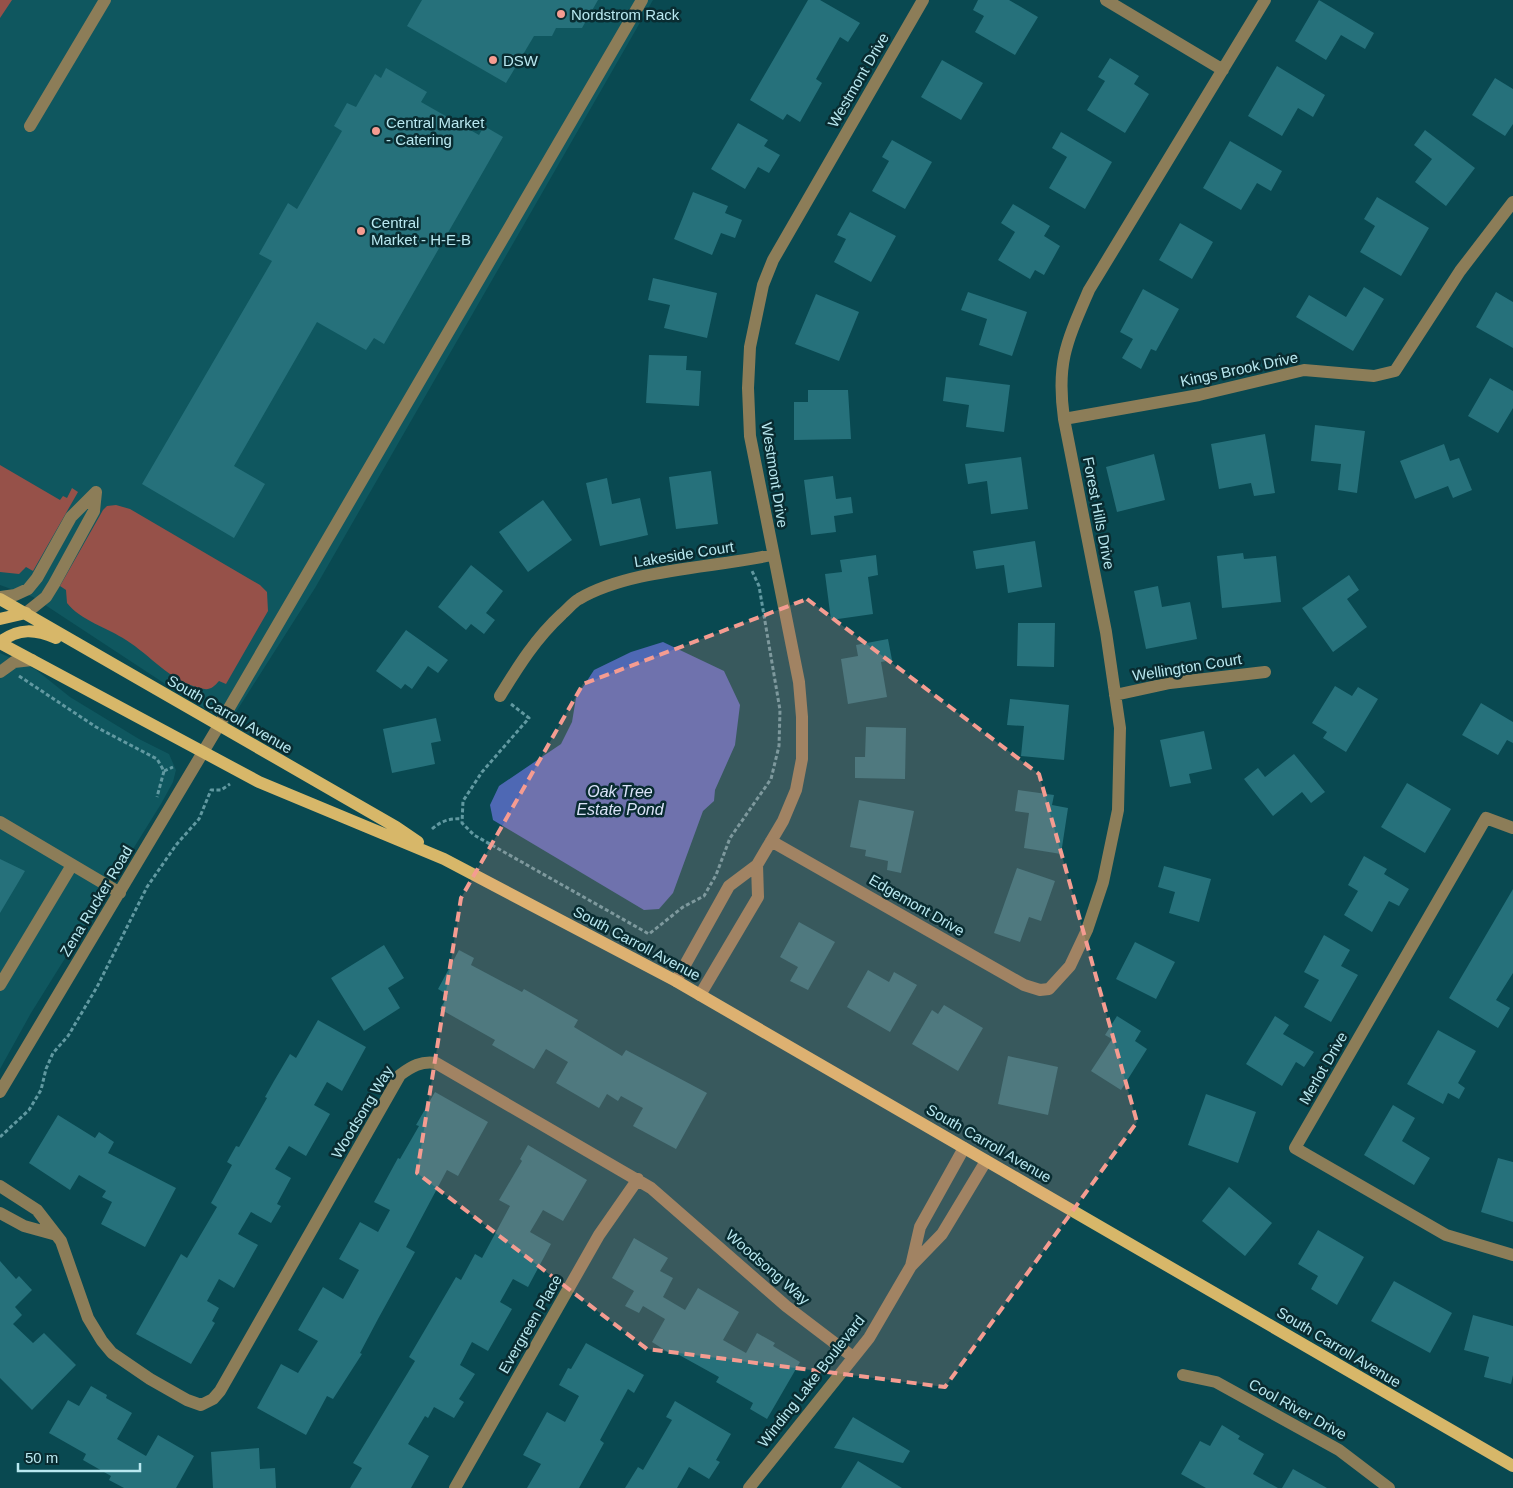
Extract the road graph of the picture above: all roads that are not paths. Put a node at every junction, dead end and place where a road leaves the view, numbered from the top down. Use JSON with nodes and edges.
{"nodes":[{"id":1,"x":105,"y":0,"type":"edge"},
{"id":2,"x":642,"y":0,"type":"edge"},
{"id":3,"x":923,"y":0,"type":"edge"},
{"id":4,"x":1106,"y":0,"type":"edge"},
{"id":5,"x":1265,"y":0,"type":"edge"},
{"id":6,"x":1223,"y":70,"type":"junction"},
{"id":7,"x":30,"y":126,"type":"dead end"},
{"id":8,"x":1513,"y":202,"type":"edge"},
{"id":9,"x":1064,"y":419,"type":"junction"},
{"id":10,"x":772,"y":555,"type":"junction"},
{"id":11,"x":0,"y":598,"type":"edge"},
{"id":12,"x":26,"y":613,"type":"junction"},
{"id":13,"x":0,"y":619,"type":"edge"},
{"id":14,"x":0,"y":643,"type":"edge"},
{"id":15,"x":32,"y":660,"type":"junction"},
{"id":16,"x":106,"y":661,"type":"junction"},
{"id":17,"x":2,"y":670,"type":"edge"},
{"id":18,"x":1264,"y":672,"type":"dead end"},
{"id":19,"x":1115,"y":695,"type":"junction"},
{"id":20,"x":500,"y":696,"type":"road end"},
{"id":21,"x":218,"y":727,"type":"junction"},
{"id":22,"x":203,"y":752,"type":"junction"},
{"id":23,"x":0,"y":822,"type":"edge"},
{"id":24,"x":1513,"y":828,"type":"edge"},
{"id":25,"x":771,"y":841,"type":"junction"},
{"id":26,"x":444,"y":859,"type":"junction"},
{"id":27,"x":72,"y":864,"type":"junction"},
{"id":28,"x":757,"y":866,"type":"junction"},
{"id":29,"x":120,"y":893,"type":"junction"},
{"id":30,"x":676,"y":981,"type":"junction"},
{"id":31,"x":0,"y":985,"type":"edge"},
{"id":32,"x":1049,"y":989,"type":"joint"},
{"id":33,"x":700,"y":995,"type":"junction"},
{"id":34,"x":0,"y":1092,"type":"edge"},
{"id":35,"x":964,"y":1148,"type":"junction"},
{"id":36,"x":986,"y":1161,"type":"junction"},
{"id":37,"x":638,"y":1179,"type":"junction"},
{"id":38,"x":0,"y":1186,"type":"edge"},
{"id":39,"x":0,"y":1213,"type":"edge"},
{"id":40,"x":53,"y":1234,"type":"junction"},
{"id":41,"x":1513,"y":1255,"type":"edge"},
{"id":42,"x":911,"y":1266,"type":"junction"},
{"id":43,"x":853,"y":1357,"type":"junction"},
{"id":44,"x":1183,"y":1375,"type":"dead end"},
{"id":45,"x":1513,"y":1466,"type":"edge"},
{"id":46,"x":455,"y":1488,"type":"edge"},
{"id":47,"x":749,"y":1488,"type":"edge"},
{"id":48,"x":1388,"y":1488,"type":"edge"}],
"edges":[{"from":1,"to":7,"type":"street"},
{"from":2,"to":21,"type":"street","name":"Zena Rucker Road"},
{"from":3,"to":10,"type":"street","name":"Westmont Drive"},
{"from":4,"to":6,"type":"street"},
{"from":5,"to":6,"type":"street","name":"Forest Hills Drive"},
{"from":6,"to":9,"type":"street","name":"Forest Hills Drive"},
{"from":8,"to":9,"type":"street","name":"Kings Brook Drive"},
{"from":9,"to":19,"type":"street","name":"Forest Hills Drive"},
{"from":10,"to":20,"type":"street","name":"Lakeside Court"},
{"from":10,"to":25,"type":"street","name":"Westmont Drive"},
{"from":11,"to":12,"type":"main road","name":"South Carroll Avenue"},
{"from":11,"to":12,"type":"street"},
{"from":12,"to":13,"type":"main road"},
{"from":12,"to":16,"type":"main road","name":"South Carroll Avenue"},
{"from":14,"to":15,"type":"main road","name":"South Carroll Avenue"},
{"from":14,"to":16,"type":"main road"},
{"from":15,"to":17,"type":"street"},
{"from":15,"to":22,"type":"main road","name":"South Carroll Avenue"},
{"from":16,"to":21,"type":"main road","name":"South Carroll Avenue"},
{"from":18,"to":19,"type":"street","name":"Wellington Court"},
{"from":19,"to":32,"type":"street","name":"Forest Hills Drive"},
{"from":21,"to":22,"type":"street","name":"Zena Rucker Road"},
{"from":21,"to":26,"type":"main road","name":"South Carroll Avenue"},
{"from":22,"to":26,"type":"main road","name":"South Carroll Avenue"},
{"from":22,"to":29,"type":"street","name":"Zena Rucker Road"},
{"from":23,"to":27,"type":"street"},
{"from":24,"to":41,"type":"street","name":"Merlot Drive"},
{"from":25,"to":28,"type":"street","name":"Westmont Drive"},
{"from":25,"to":32,"type":"street","name":"Edgemont Drive"},
{"from":26,"to":30,"type":"main road","name":"South Carroll Avenue"},
{"from":27,"to":29,"type":"street"},
{"from":27,"to":31,"type":"street"},
{"from":28,"to":30,"type":"street","name":"Westmont Drive"},
{"from":28,"to":33,"type":"street"},
{"from":29,"to":34,"type":"street","name":"Zena Rucker Road"},
{"from":30,"to":33,"type":"main road","name":"South Carroll Avenue"},
{"from":33,"to":35,"type":"main road","name":"South Carroll Avenue"},
{"from":35,"to":36,"type":"main road","name":"South Carroll Avenue"},
{"from":35,"to":42,"type":"street","name":"Winding Lake Boulevard"},
{"from":36,"to":42,"type":"street","name":"Winding Lake Boulevard"},
{"from":36,"to":45,"type":"main road","name":"South Carroll Avenue"},
{"from":37,"to":40,"type":"street","name":"Woodsong Way"},
{"from":37,"to":43,"type":"street","name":"Woodsong Way"},
{"from":37,"to":46,"type":"street","name":"Evergreen Place"},
{"from":38,"to":40,"type":"street","name":"Woodsong Way"},
{"from":39,"to":40,"type":"street"},
{"from":42,"to":43,"type":"street","name":"Winding Lake Boulevard"},
{"from":43,"to":47,"type":"street","name":"Winding Lake Boulevard"},
{"from":44,"to":48,"type":"street","name":"Cool River Drive"}]}
